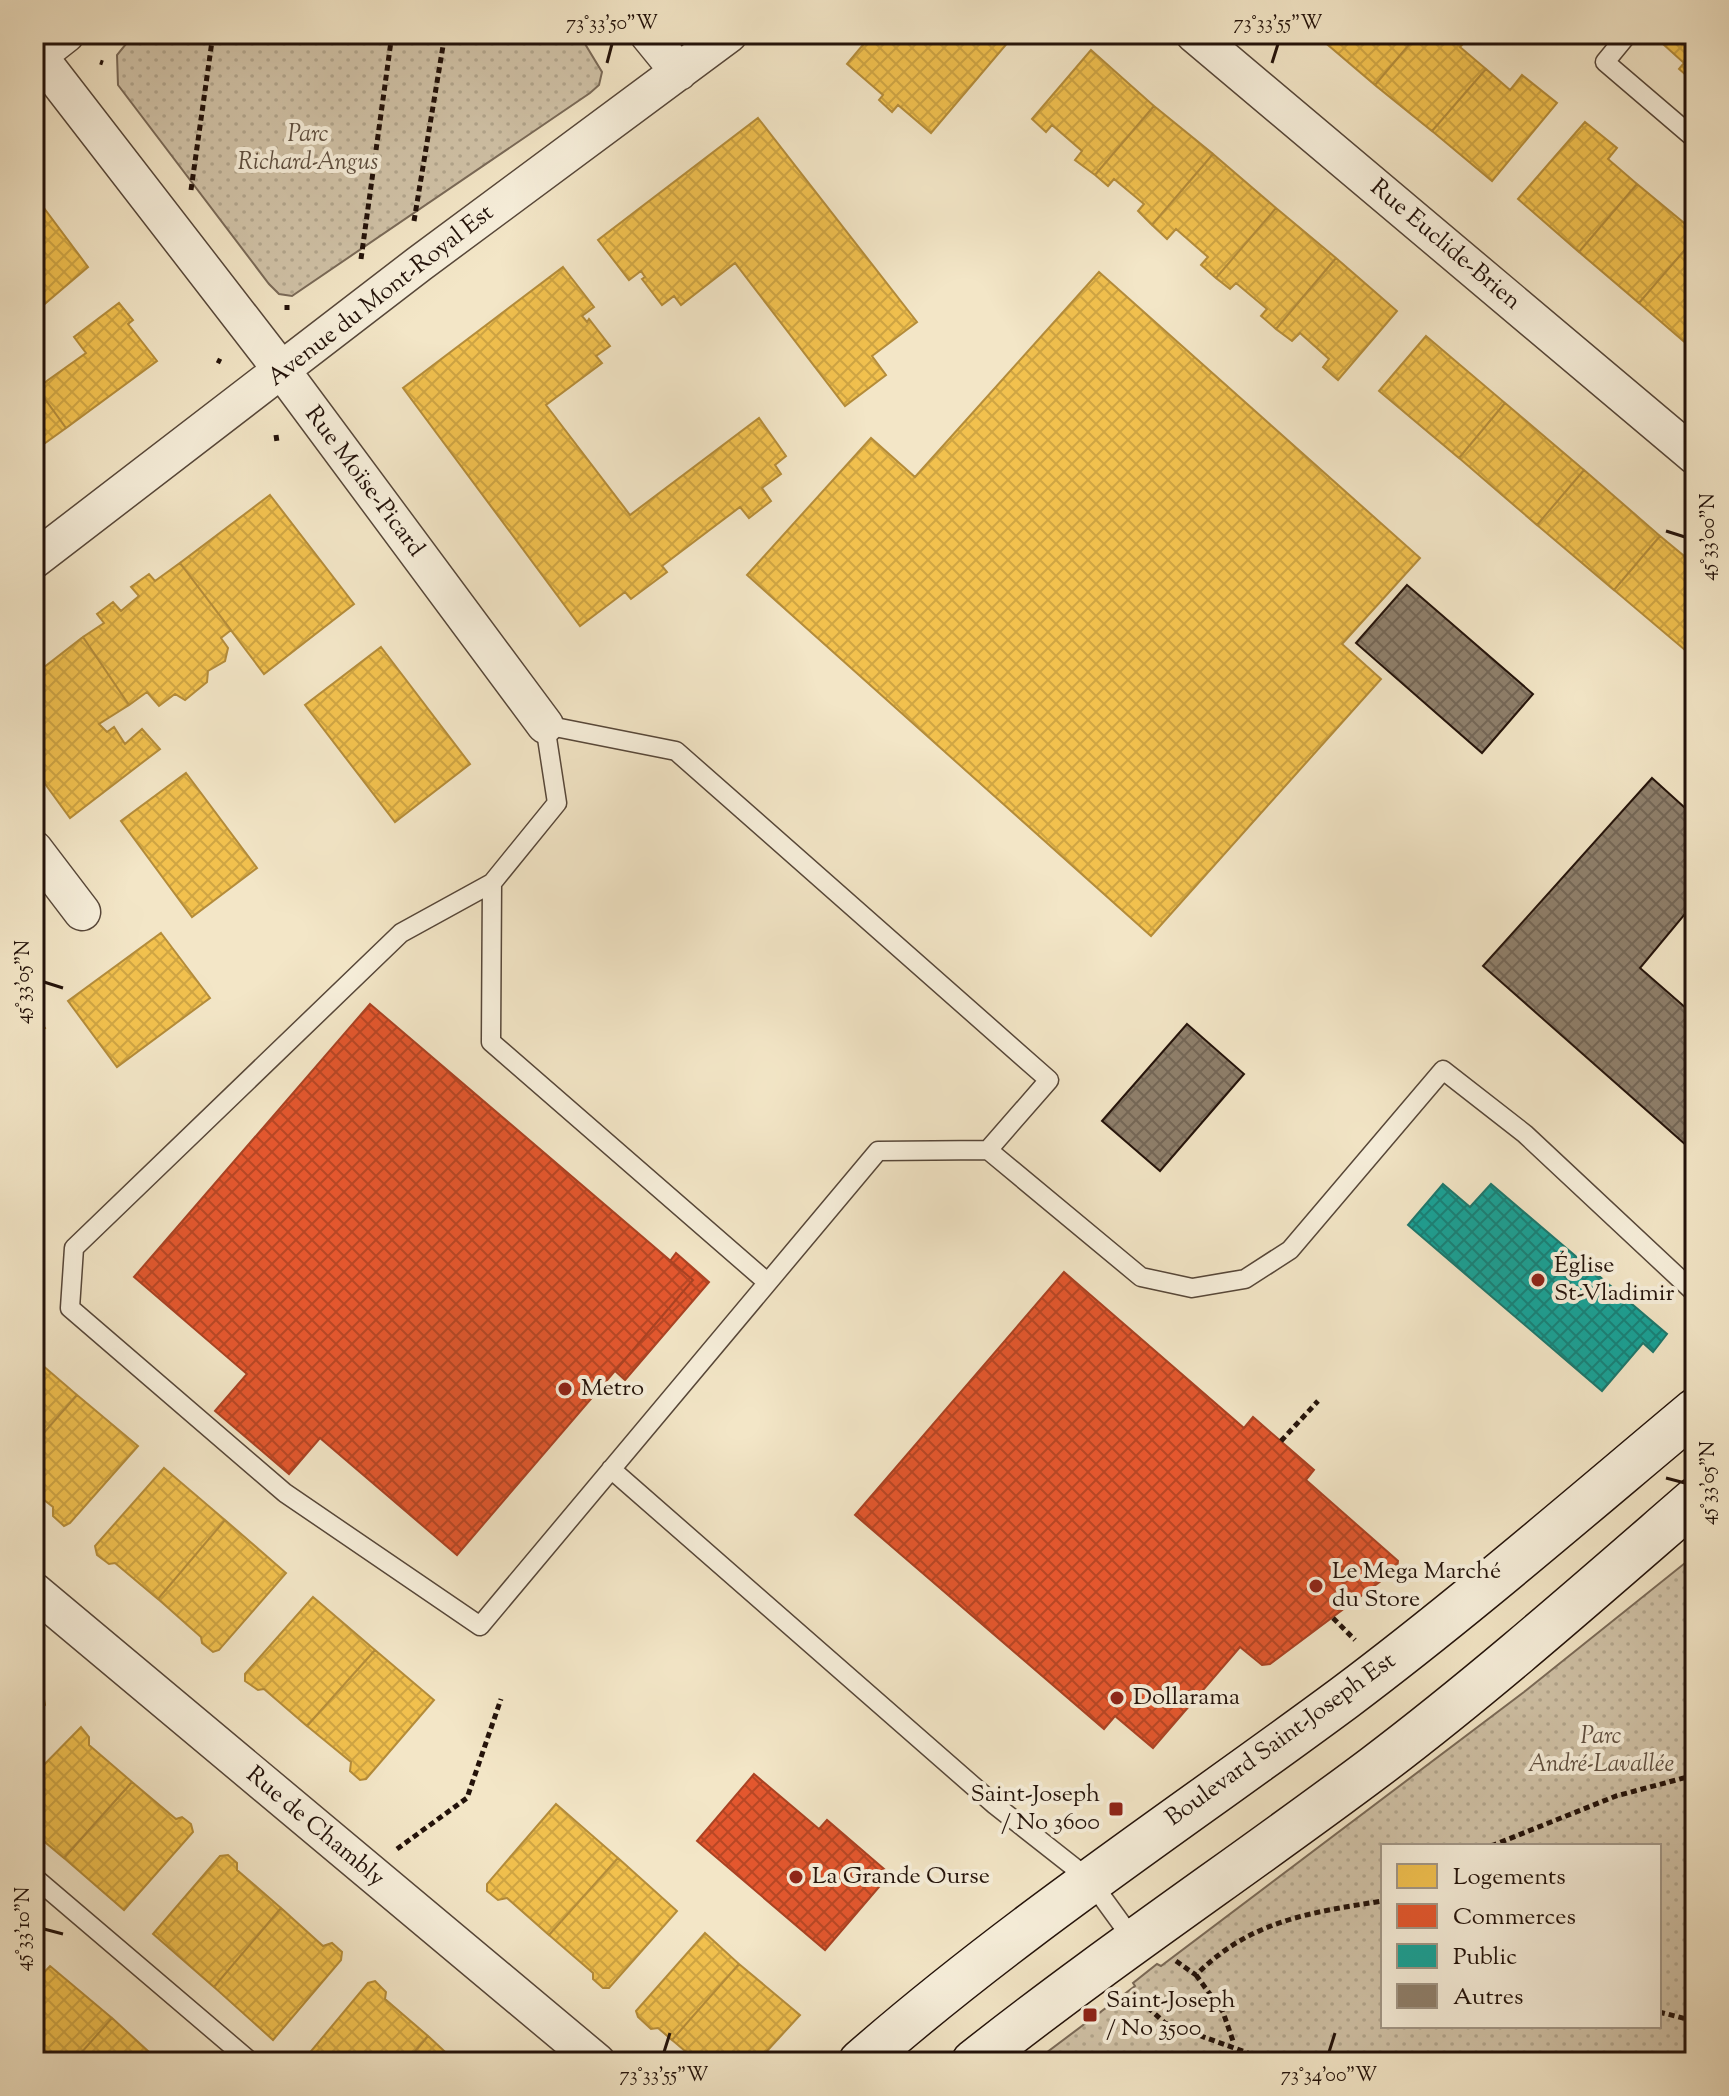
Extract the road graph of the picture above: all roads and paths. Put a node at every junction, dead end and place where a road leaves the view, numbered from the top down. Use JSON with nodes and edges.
{"nodes":[{"id":1,"x":213,"y":34,"type":"edge"},
{"id":2,"x":392,"y":34,"type":"edge"},
{"id":3,"x":445,"y":34,"type":"edge"},
{"id":4,"x":648,"y":34,"type":"edge"},
{"id":5,"x":729,"y":34,"type":"edge"},
{"id":6,"x":1194,"y":34,"type":"edge"},
{"id":7,"x":1628,"y":34,"type":"edge"},
{"id":8,"x":43,"y":50,"type":"edge"},
{"id":9,"x":679,"y":72,"type":"junction"},
{"id":10,"x":1695,"y":139,"type":"edge"},
{"id":11,"x":191,"y":190,"type":"dead end"},
{"id":12,"x":414,"y":222,"type":"dead end"},
{"id":13,"x":361,"y":259,"type":"dead end"},
{"id":14,"x":283,"y":372,"type":"junction"},
{"id":15,"x":1695,"y":456,"type":"edge"},
{"id":16,"x":34,"y":560,"type":"edge"},
{"id":17,"x":545,"y":725,"type":"junction"},
{"id":18,"x":34,"y":849,"type":"edge"},
{"id":19,"x":492,"y":883,"type":"junction"},
{"id":20,"x":82,"y":912,"type":"dead end"},
{"id":21,"x":988,"y":1150,"type":"junction"},
{"id":22,"x":767,"y":1282,"type":"junction"},
{"id":23,"x":1695,"y":1293,"type":"edge"},
{"id":24,"x":1318,"y":1401,"type":"dead end"},
{"id":25,"x":1695,"y":1411,"type":"edge"},
{"id":26,"x":1281,"y":1441,"type":"dead end"},
{"id":27,"x":611,"y":1469,"type":"junction"},
{"id":28,"x":1695,"y":1500,"type":"edge"},
{"id":29,"x":34,"y":1591,"type":"edge"},
{"id":30,"x":1333,"y":1618,"type":"dead end"},
{"id":31,"x":1359,"y":1644,"type":"dead end"},
{"id":32,"x":501,"y":1699,"type":"dead end"},
{"id":33,"x":1695,"y":1775,"type":"edge"},
{"id":34,"x":1496,"y":1844,"type":"edge"},
{"id":35,"x":393,"y":1853,"type":"dead end"},
{"id":36,"x":34,"y":1877,"type":"edge"},
{"id":37,"x":1089,"y":1879,"type":"junction"},
{"id":38,"x":1381,"y":1901,"type":"edge"},
{"id":39,"x":1134,"y":1941,"type":"junction"},
{"id":40,"x":1174,"y":1960,"type":"dead end"},
{"id":41,"x":1196,"y":1975,"type":"junction"},
{"id":42,"x":1131,"y":1992,"type":"dead end"},
{"id":43,"x":1661,"y":2012,"type":"edge"},
{"id":44,"x":1695,"y":2021,"type":"edge"},
{"id":45,"x":1234,"y":2045,"type":"junction"},
{"id":46,"x":251,"y":2062,"type":"edge"},
{"id":47,"x":597,"y":2062,"type":"edge"},
{"id":48,"x":861,"y":2062,"type":"edge"},
{"id":49,"x":974,"y":2062,"type":"edge"},
{"id":50,"x":1273,"y":2062,"type":"edge"}],
"edges":[{"from":1,"to":11,"type":"path"},
{"from":2,"to":13,"type":"path"},
{"from":3,"to":12,"type":"path"},
{"from":4,"to":9,"type":"street"},
{"from":5,"to":9,"type":"street","name":"Avenue du Mont-Royal Est"},
{"from":6,"to":15,"type":"street","name":"Rue Euclide-Brien"},
{"from":7,"to":10,"type":"lane"},
{"from":8,"to":14,"type":"street","name":"Rue Moïse-Picard"},
{"from":9,"to":14,"type":"street","name":"Avenue du Mont-Royal Est"},
{"from":14,"to":16,"type":"street","name":"Avenue du Mont-Royal Est"},
{"from":14,"to":17,"type":"street","name":"Rue Moïse-Picard"},
{"from":17,"to":19,"type":"lane"},
{"from":17,"to":21,"type":"lane"},
{"from":18,"to":20,"type":"street"},
{"from":19,"to":22,"type":"lane"},
{"from":19,"to":27,"type":"lane"},
{"from":21,"to":22,"type":"lane"},
{"from":21,"to":23,"type":"lane"},
{"from":22,"to":27,"type":"lane"},
{"from":24,"to":26,"type":"path"},
{"from":25,"to":37,"type":"main road","name":"Boulevard Saint-Joseph Est"},
{"from":27,"to":37,"type":"lane"},
{"from":28,"to":39,"type":"main road"},
{"from":29,"to":47,"type":"street","name":"Rue de Chambly"},
{"from":30,"to":31,"type":"path"},
{"from":32,"to":35,"type":"path"},
{"from":33,"to":34,"type":"path"},
{"from":36,"to":46,"type":"lane"},
{"from":37,"to":39,"type":"lane"},
{"from":37,"to":48,"type":"main road","name":"Boulevard Saint-Joseph Est"},
{"from":38,"to":41,"type":"path"},
{"from":39,"to":49,"type":"main road"},
{"from":40,"to":41,"type":"path"},
{"from":41,"to":45,"type":"path"},
{"from":42,"to":45,"type":"path"},
{"from":43,"to":44,"type":"path"},
{"from":45,"to":50,"type":"path"}]}
